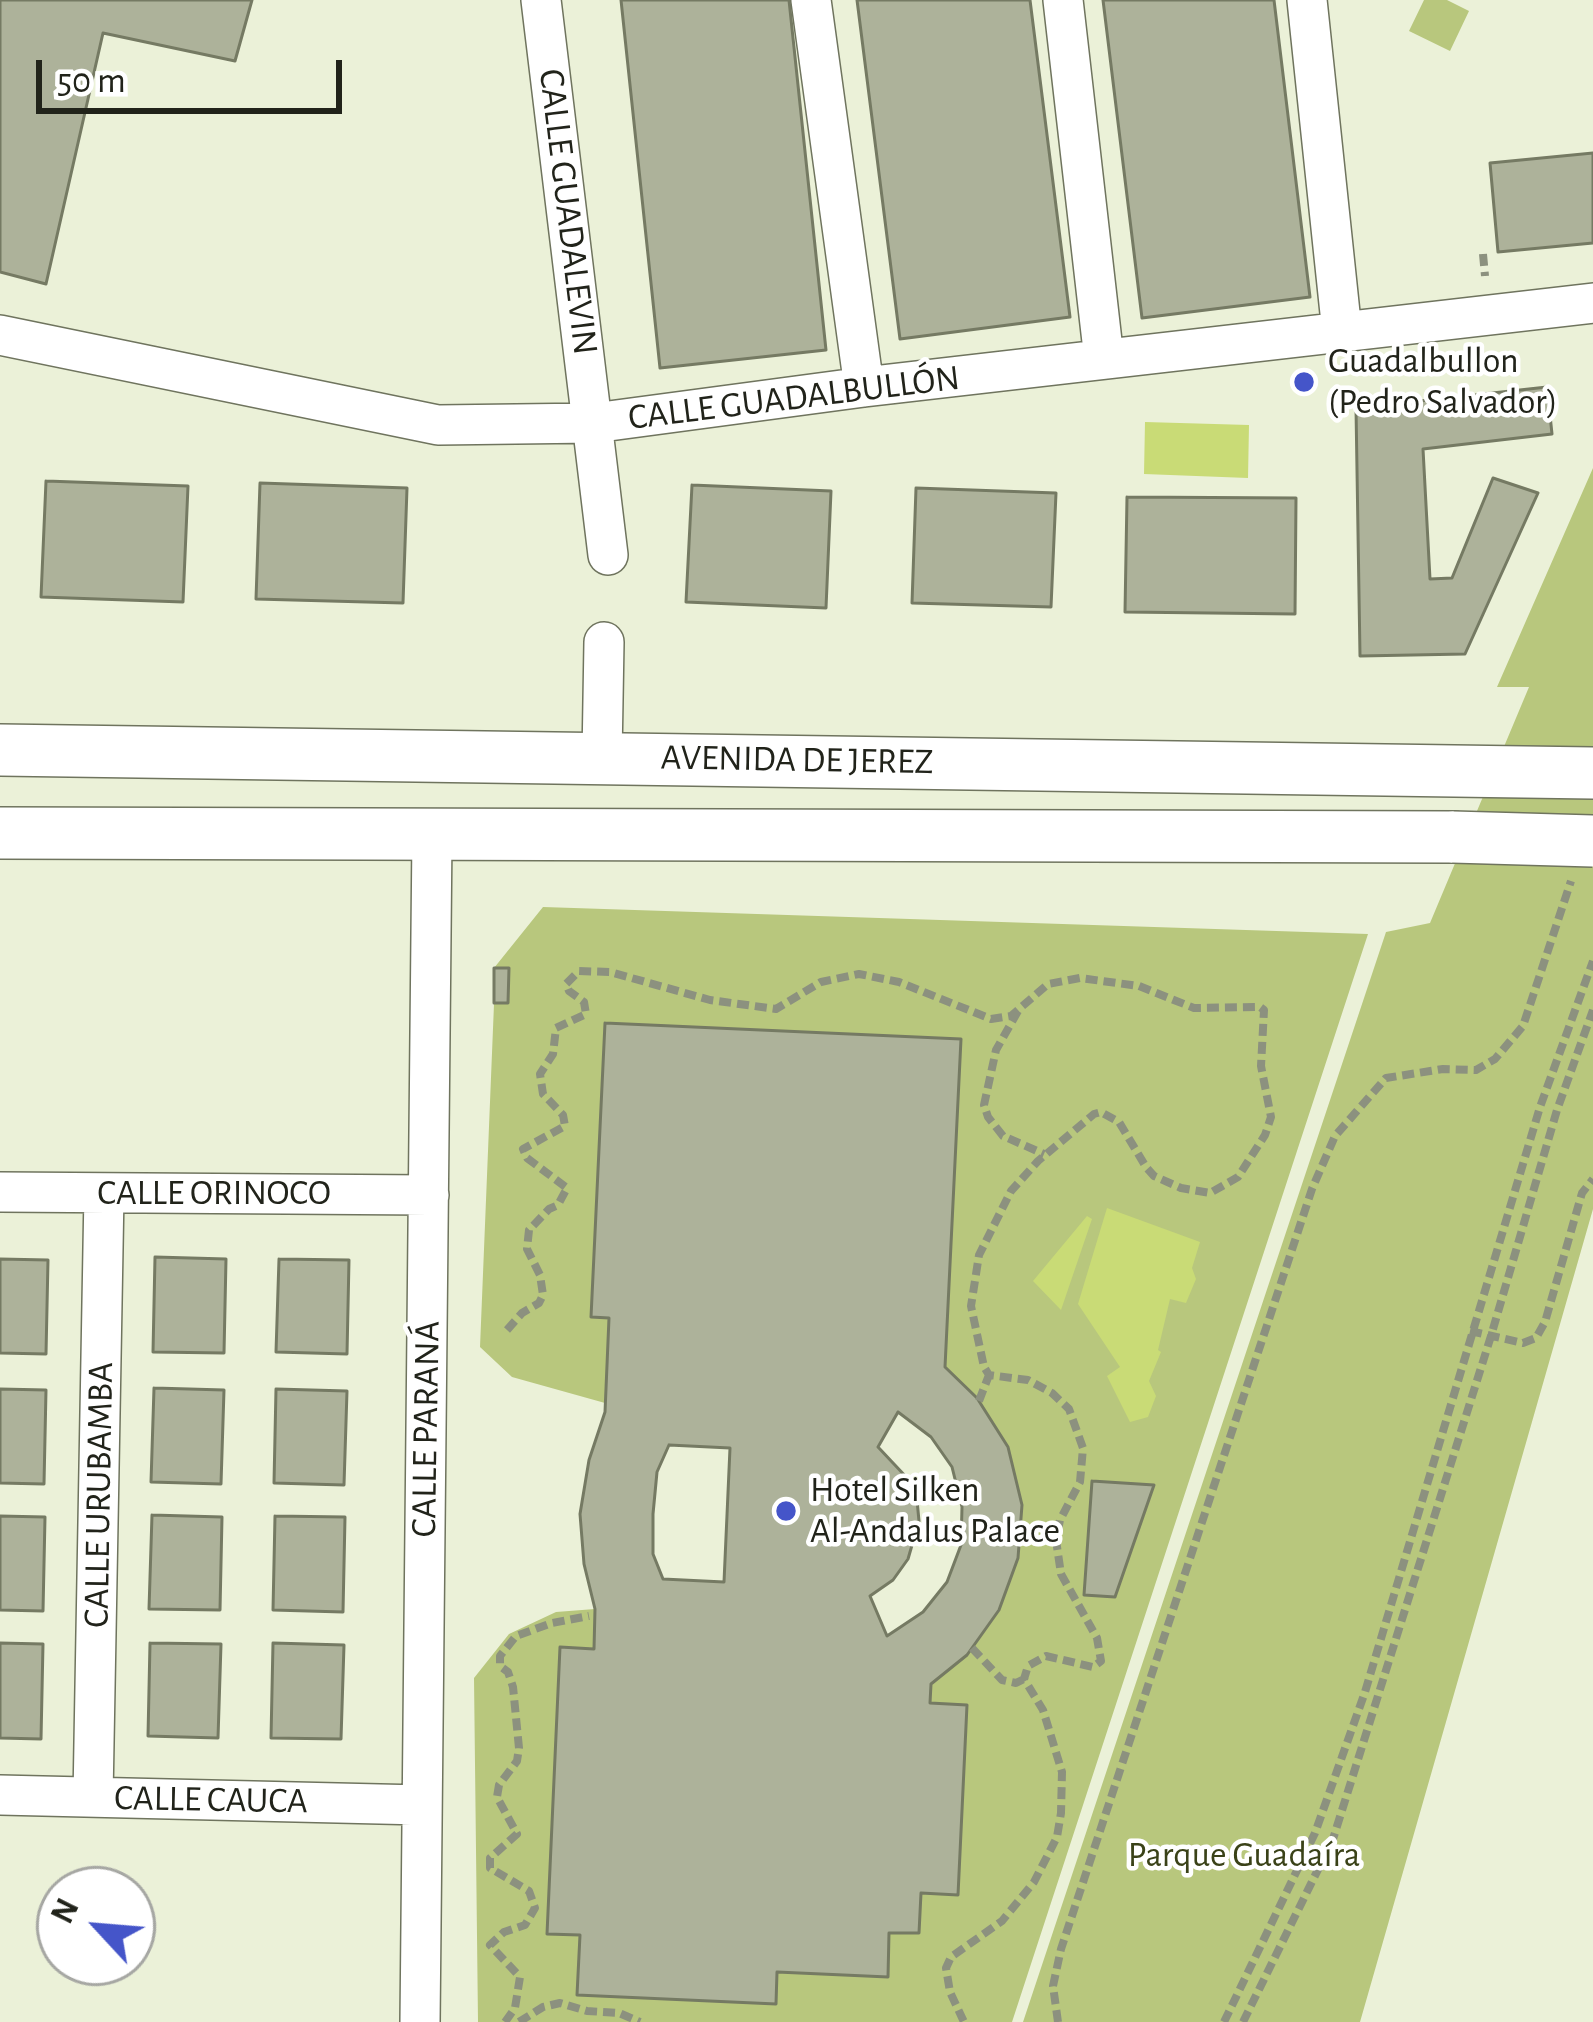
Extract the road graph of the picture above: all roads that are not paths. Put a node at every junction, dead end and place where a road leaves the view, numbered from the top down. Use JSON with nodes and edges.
{"nodes":[{"id":1,"x":542,"y":0,"type":"edge"},
{"id":2,"x":812,"y":0,"type":"edge"},
{"id":3,"x":1063,"y":0,"type":"edge"},
{"id":4,"x":1307,"y":0,"type":"edge"},
{"id":5,"x":1593,"y":303,"type":"edge"},
{"id":6,"x":1342,"y":332,"type":"junction"},
{"id":7,"x":0,"y":335,"type":"edge"},
{"id":8,"x":1104,"y":359,"type":"junction"},
{"id":9,"x":864,"y":387,"type":"junction"},
{"id":10,"x":594,"y":423,"type":"junction"},
{"id":11,"x":608,"y":555,"type":"dead end"},
{"id":12,"x":604,"y":642,"type":"dead end"},
{"id":13,"x":0,"y":750,"type":"edge"},
{"id":14,"x":602,"y":757,"type":"junction"},
{"id":15,"x":1593,"y":773,"type":"edge"},
{"id":16,"x":0,"y":833,"type":"edge"},
{"id":17,"x":432,"y":836,"type":"junction"},
{"id":18,"x":1582,"y":860,"type":"edge"},
{"id":19,"x":0,"y":1192,"type":"edge"},
{"id":20,"x":104,"y":1192,"type":"junction"},
{"id":21,"x":428,"y":1195,"type":"junction"},
{"id":22,"x":0,"y":1795,"type":"edge"},
{"id":23,"x":93,"y":1797,"type":"junction"},
{"id":24,"x":422,"y":1805,"type":"junction"},
{"id":25,"x":420,"y":2022,"type":"edge"}],
"edges":[{"from":1,"to":10,"type":"street","name":"CALLE GUADALEVIN"},
{"from":2,"to":9,"type":"street"},
{"from":3,"to":8,"type":"street"},
{"from":4,"to":6,"type":"street"},
{"from":5,"to":6,"type":"street","name":"CALLE GUADALBULLÓN"},
{"from":6,"to":8,"type":"street","name":"CALLE GUADALBULLÓN"},
{"from":7,"to":10,"type":"street","name":"CALLE GUADALBULLÓN"},
{"from":8,"to":9,"type":"street","name":"CALLE GUADALBULLÓN"},
{"from":9,"to":10,"type":"street","name":"CALLE GUADALBULLÓN"},
{"from":10,"to":11,"type":"street","name":"CALLE GUADALEVIN"},
{"from":12,"to":14,"type":"street"},
{"from":13,"to":14,"type":"main road","name":"AVENIDA DE JEREZ"},
{"from":14,"to":15,"type":"main road","name":"AVENIDA DE JEREZ"},
{"from":16,"to":17,"type":"main road","name":"AVENIDA DE JEREZ"},
{"from":17,"to":18,"type":"main road","name":"AVENIDA DE JEREZ","bridge":true},
{"from":17,"to":21,"type":"street","name":"CALLE PARANÁ"},
{"from":19,"to":20,"type":"street","name":"CALLE ORINOCO"},
{"from":20,"to":21,"type":"street","name":"CALLE ORINOCO"},
{"from":20,"to":23,"type":"street","name":"CALLE URUBAMBA"},
{"from":21,"to":24,"type":"street","name":"CALLE PARANÁ"},
{"from":22,"to":23,"type":"street","name":"CALLE CAUCA"},
{"from":23,"to":24,"type":"street","name":"CALLE CAUCA"},
{"from":24,"to":25,"type":"street","name":"CALLE PARANÁ"}]}
